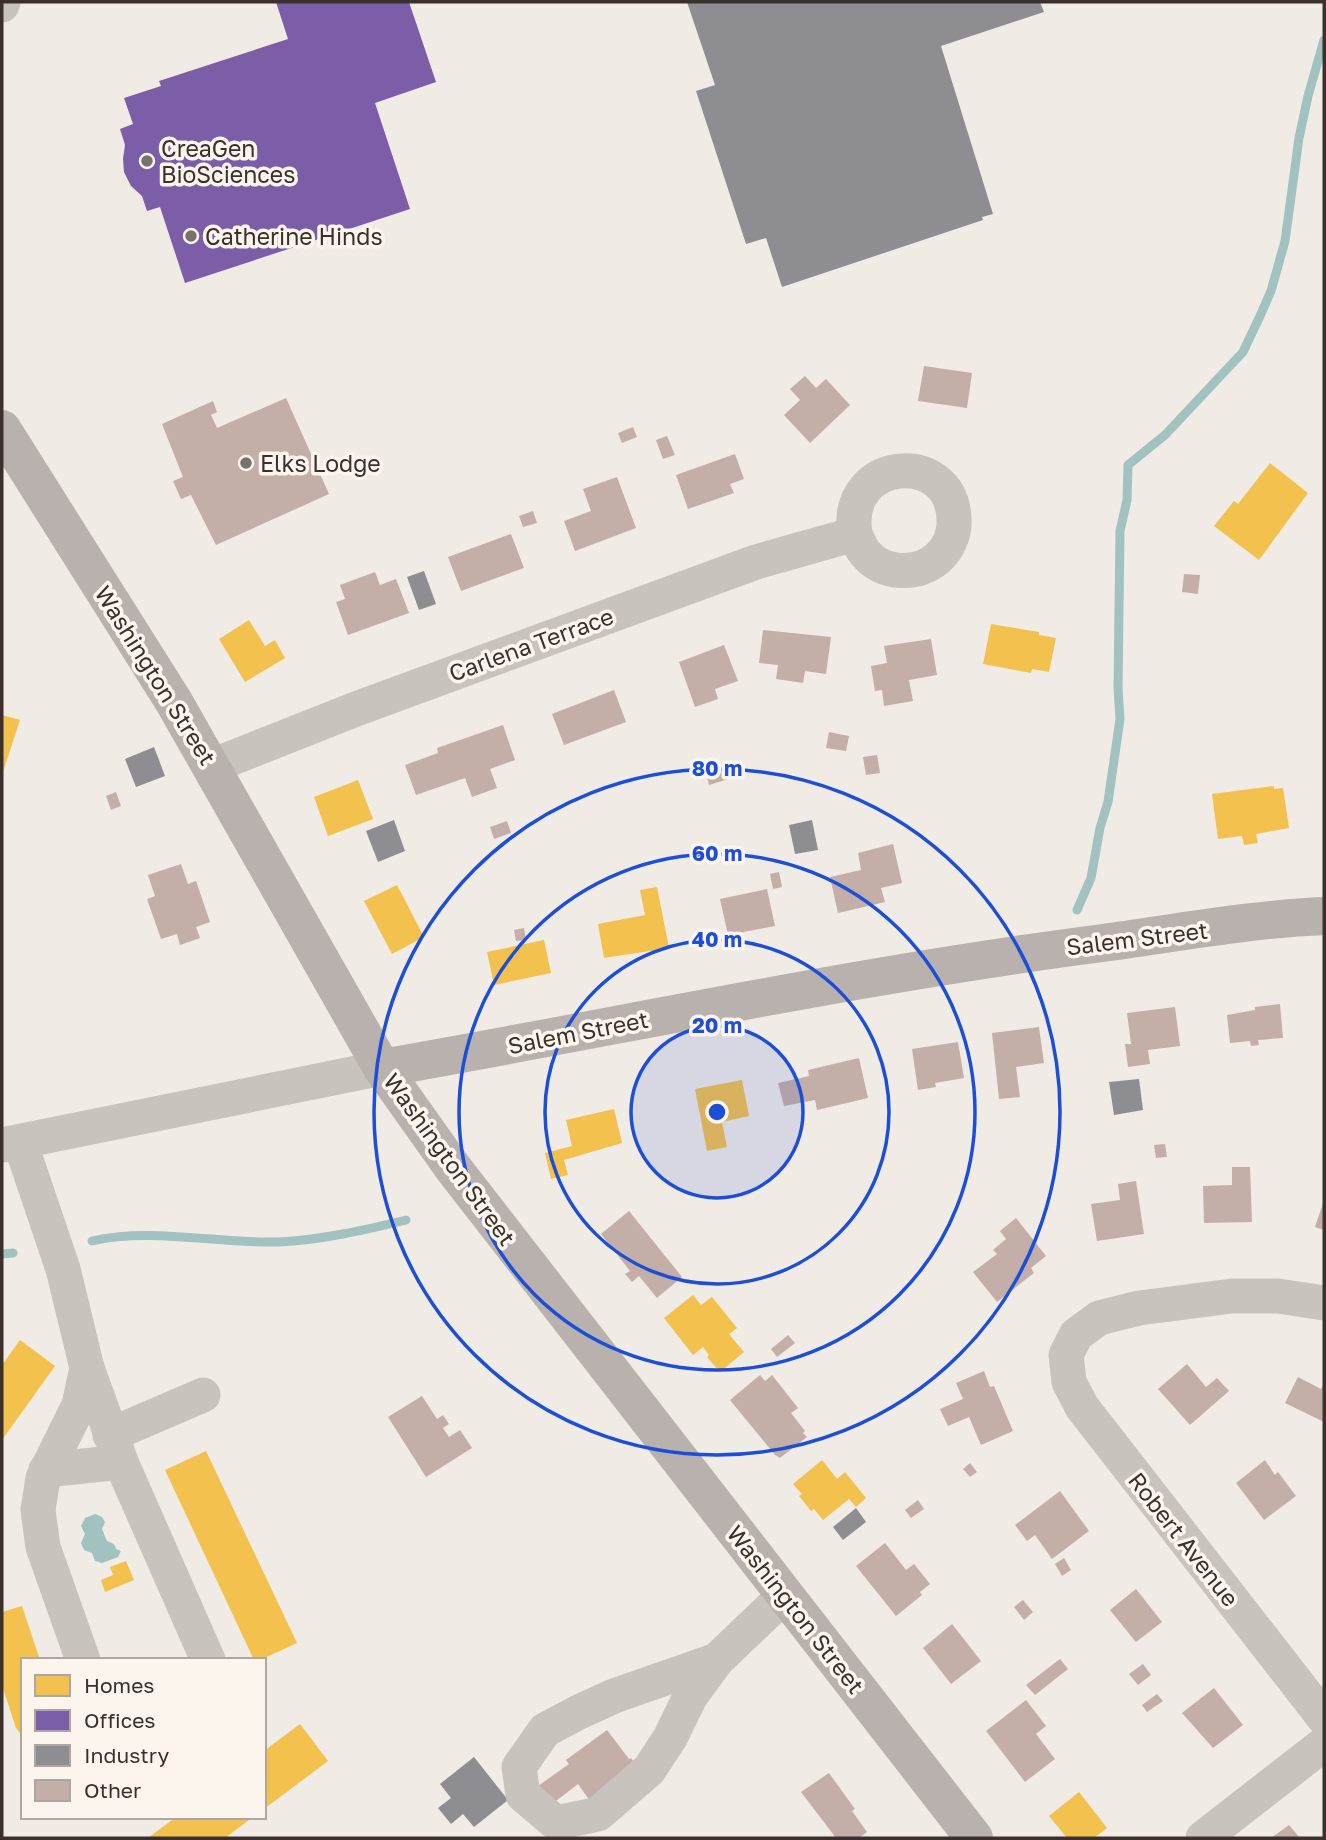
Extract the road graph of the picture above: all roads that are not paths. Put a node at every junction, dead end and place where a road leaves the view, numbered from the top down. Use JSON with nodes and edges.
{"nodes":[{"id":1,"x":2,"y":429,"type":"edge"},
{"id":2,"x":855,"y":534,"type":"dead end"},
{"id":3,"x":212,"y":766,"type":"junction"},
{"id":4,"x":1324,"y":916,"type":"edge"},
{"id":5,"x":382,"y":1068,"type":"junction"},
{"id":6,"x":11,"y":1143,"type":"edge"},
{"id":7,"x":1324,"y":1303,"type":"edge"},
{"id":8,"x":88,"y":1368,"type":"junction"},
{"id":9,"x":203,"y":1395,"type":"dead end"},
{"id":10,"x":116,"y":1449,"type":"junction"},
{"id":11,"x":46,"y":1470,"type":"junction"},
{"id":12,"x":785,"y":1595,"type":"junction"},
{"id":13,"x":82,"y":1658,"type":"edge"},
{"id":14,"x":207,"y":1658,"type":"edge"},
{"id":15,"x":717,"y":1660,"type":"junction"},
{"id":16,"x":1324,"y":1718,"type":"edge"},
{"id":17,"x":1324,"y":1744,"type":"edge"},
{"id":18,"x":974,"y":1838,"type":"edge"},
{"id":19,"x":1203,"y":1838,"type":"edge"}],
"edges":[{"from":1,"to":3,"type":"main road","name":"Washington Street"},
{"from":2,"to":3,"type":"street","name":"Carlena Terrace"},
{"from":3,"to":5,"type":"main road","name":"Washington Street"},
{"from":4,"to":5,"type":"main road","name":"Salem Street"},
{"from":5,"to":6,"type":"street","name":"Salem Street"},
{"from":5,"to":12,"type":"main road","name":"Washington Street"},
{"from":6,"to":8,"type":"street"},
{"from":7,"to":16,"type":"street","name":"Robert Avenue"},
{"from":8,"to":10,"type":"street"},
{"from":8,"to":11,"type":"street"},
{"from":9,"to":10,"type":"street"},
{"from":10,"to":11,"type":"street"},
{"from":10,"to":14,"type":"street"},
{"from":11,"to":13,"type":"street"},
{"from":12,"to":15,"type":"street"},
{"from":12,"to":18,"type":"main road","name":"Washington Street"},
{"from":15,"to":15,"type":"street"},
{"from":17,"to":19,"type":"street"}]}
